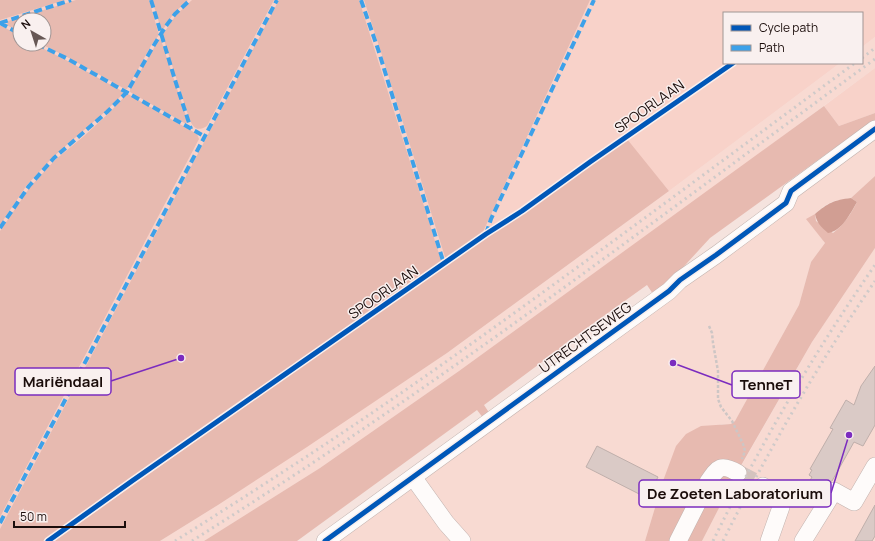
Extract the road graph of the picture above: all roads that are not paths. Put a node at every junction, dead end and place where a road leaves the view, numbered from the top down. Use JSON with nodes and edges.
{"nodes":[{"id":1,"x":875,"y":129,"type":"edge"},
{"id":2,"x":875,"y":466,"type":"edge"},
{"id":3,"x":736,"y":472,"type":"tunnel mouth"},
{"id":4,"x":413,"y":477,"type":"junction"},
{"id":5,"x":763,"y":486,"type":"tunnel mouth"},
{"id":6,"x":325,"y":541,"type":"edge"},
{"id":7,"x":462,"y":541,"type":"edge"},
{"id":8,"x":678,"y":541,"type":"edge"},
{"id":9,"x":769,"y":541,"type":"edge"},
{"id":10,"x":803,"y":541,"type":"edge"}],
"edges":[{"from":1,"to":4,"type":"street","name":"UTRECHTSEWEG"},
{"from":2,"to":10,"type":"street"},
{"from":3,"to":8,"type":"street"},
{"from":4,"to":6,"type":"street","name":"UTRECHTSEWEG"},
{"from":4,"to":7,"type":"street"},
{"from":5,"to":9,"type":"street"}]}
